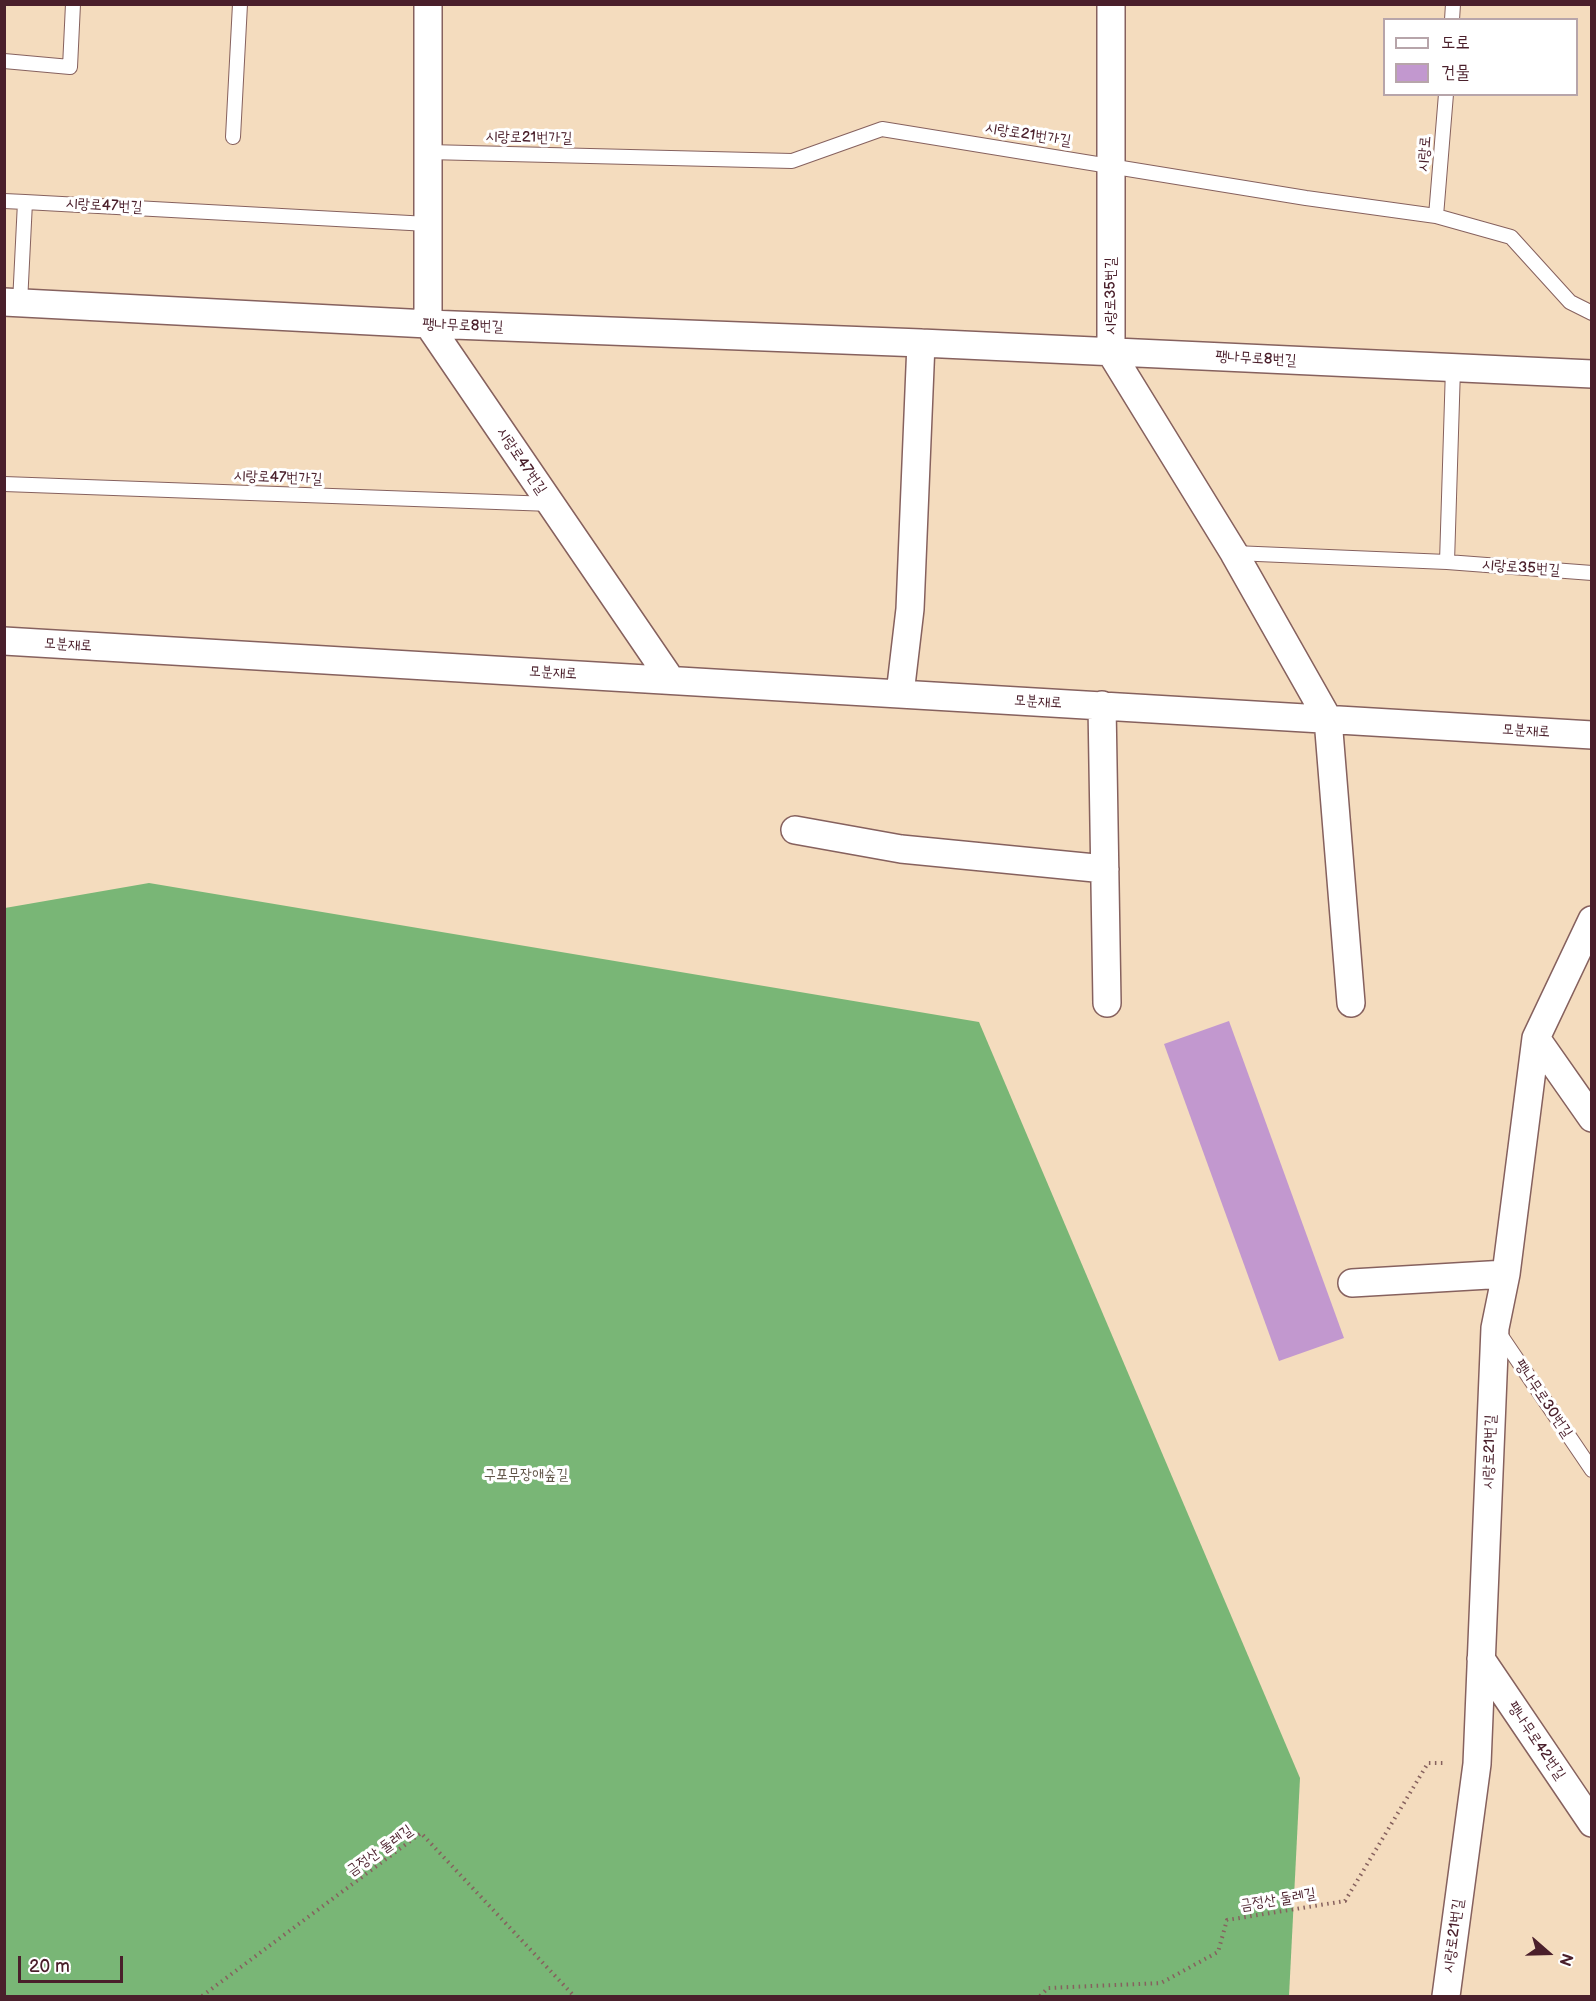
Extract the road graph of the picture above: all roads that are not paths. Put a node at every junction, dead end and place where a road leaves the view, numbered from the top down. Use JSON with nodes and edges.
{"nodes":[{"id":1,"x":73,"y":4,"type":"edge"},
{"id":2,"x":240,"y":4,"type":"edge"},
{"id":3,"x":428,"y":4,"type":"edge"},
{"id":4,"x":1111,"y":4,"type":"edge"},
{"id":5,"x":4,"y":62,"type":"edge"},
{"id":6,"x":1446,"y":96,"type":"edge"},
{"id":7,"x":233,"y":137,"type":"dead end"},
{"id":8,"x":428,"y":152,"type":"junction"},
{"id":9,"x":1111,"y":165,"type":"junction"},
{"id":10,"x":4,"y":201,"type":"edge"},
{"id":11,"x":25,"y":202,"type":"junction"},
{"id":12,"x":1436,"y":216,"type":"junction"},
{"id":13,"x":428,"y":224,"type":"junction"},
{"id":14,"x":12,"y":303,"type":"edge"},
{"id":15,"x":1592,"y":313,"type":"edge"},
{"id":16,"x":428,"y":324,"type":"junction"},
{"id":17,"x":921,"y":343,"type":"junction"},
{"id":18,"x":1111,"y":353,"type":"junction"},
{"id":19,"x":1453,"y":368,"type":"junction"},
{"id":20,"x":1592,"y":374,"type":"edge"},
{"id":21,"x":4,"y":484,"type":"edge"},
{"id":22,"x":550,"y":504,"type":"junction"},
{"id":23,"x":1234,"y":553,"type":"junction"},
{"id":24,"x":1447,"y":562,"type":"junction"},
{"id":25,"x":1592,"y":573,"type":"edge"},
{"id":26,"x":4,"y":641,"type":"edge"},
{"id":27,"x":671,"y":680,"type":"junction"},
{"id":28,"x":900,"y":694,"type":"junction"},
{"id":29,"x":1102,"y":705,"type":"junction"},
{"id":30,"x":1328,"y":719,"type":"junction"},
{"id":31,"x":1592,"y":735,"type":"edge"},
{"id":32,"x":795,"y":830,"type":"dead end"},
{"id":33,"x":1105,"y":869,"type":"junction"},
{"id":34,"x":1592,"y":920,"type":"edge"},
{"id":35,"x":1107,"y":1003,"type":"dead end"},
{"id":36,"x":1351,"y":1003,"type":"dead end"},
{"id":37,"x":1536,"y":1038,"type":"junction"},
{"id":38,"x":1592,"y":1118,"type":"edge"},
{"id":39,"x":1506,"y":1274,"type":"junction"},
{"id":40,"x":1352,"y":1283,"type":"dead end"},
{"id":41,"x":1495,"y":1328,"type":"junction"},
{"id":42,"x":1592,"y":1470,"type":"edge"},
{"id":43,"x":1481,"y":1659,"type":"junction"},
{"id":44,"x":1592,"y":1823,"type":"edge"},
{"id":45,"x":1446,"y":1996,"type":"edge"}],
"edges":[{"from":1,"to":5,"type":"lane"},
{"from":2,"to":7,"type":"lane"},
{"from":3,"to":8,"type":"street"},
{"from":4,"to":9,"type":"street","name":"시랑로35번길"},
{"from":6,"to":12,"type":"lane","name":"시랑로"},
{"from":8,"to":9,"type":"lane","name":"시랑로21번가길"},
{"from":8,"to":13,"type":"street"},
{"from":9,"to":12,"type":"lane","name":"시랑로21번가길"},
{"from":9,"to":18,"type":"street","name":"시랑로35번길"},
{"from":10,"to":11,"type":"lane","name":"시랑로47번길"},
{"from":11,"to":13,"type":"lane","name":"시랑로47번길"},
{"from":11,"to":14,"type":"lane"},
{"from":12,"to":15,"type":"lane","name":"시랑로21번가길"},
{"from":13,"to":16,"type":"street"},
{"from":14,"to":16,"type":"street","name":"팽나무로8번길"},
{"from":16,"to":17,"type":"street","name":"팽나무로8번길"},
{"from":16,"to":22,"type":"street","name":"시랑로47번길"},
{"from":17,"to":18,"type":"street","name":"팽나무로8번길"},
{"from":17,"to":28,"type":"street"},
{"from":18,"to":19,"type":"street","name":"팽나무로8번길"},
{"from":18,"to":23,"type":"street","name":"시랑로35번길"},
{"from":19,"to":20,"type":"street","name":"팽나무로8번길"},
{"from":19,"to":24,"type":"lane"},
{"from":21,"to":22,"type":"lane","name":"시랑로47번가길"},
{"from":22,"to":27,"type":"street","name":"시랑로47번길"},
{"from":23,"to":24,"type":"lane","name":"시랑로35번길"},
{"from":23,"to":30,"type":"street","name":"시랑로35번길"},
{"from":24,"to":25,"type":"lane","name":"시랑로35번길"},
{"from":26,"to":27,"type":"street","name":"모분재로"},
{"from":27,"to":28,"type":"street","name":"모분재로"},
{"from":28,"to":29,"type":"street","name":"모분재로"},
{"from":29,"to":30,"type":"street","name":"모분재로"},
{"from":29,"to":33,"type":"street"},
{"from":30,"to":31,"type":"street","name":"모분재로"},
{"from":30,"to":36,"type":"street"},
{"from":32,"to":33,"type":"street"},
{"from":33,"to":35,"type":"street"},
{"from":34,"to":37,"type":"street","name":"시랑로21번길"},
{"from":37,"to":38,"type":"street"},
{"from":37,"to":39,"type":"street","name":"시랑로21번길"},
{"from":39,"to":40,"type":"street"},
{"from":39,"to":41,"type":"street","name":"시랑로21번길"},
{"from":41,"to":42,"type":"lane","name":"팽나무로30번길"},
{"from":41,"to":43,"type":"street","name":"시랑로21번길"},
{"from":43,"to":44,"type":"street","name":"팽나무로42번길"},
{"from":43,"to":45,"type":"street","name":"시랑로21번길"}]}
